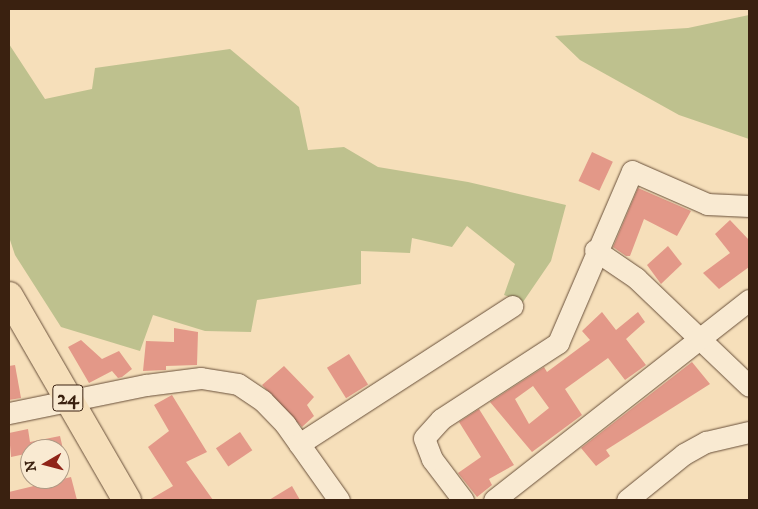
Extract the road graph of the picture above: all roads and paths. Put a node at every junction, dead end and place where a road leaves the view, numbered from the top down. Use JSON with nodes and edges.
{"nodes":[{"id":1,"x":749,"y":206,"type":"edge"},
{"id":2,"x":595,"y":250,"type":"junction"},
{"id":3,"x":9,"y":296,"type":"edge"},
{"id":4,"x":749,"y":300,"type":"edge"},
{"id":5,"x":512,"y":306,"type":"dead end"},
{"id":6,"x":701,"y":339,"type":"junction"},
{"id":7,"x":749,"y":386,"type":"edge"},
{"id":8,"x":70,"y":403,"type":"junction"},
{"id":9,"x":9,"y":413,"type":"edge"},
{"id":10,"x":749,"y":432,"type":"edge"},
{"id":11,"x":299,"y":444,"type":"junction"},
{"id":12,"x":127,"y":500,"type":"edge"},
{"id":13,"x":339,"y":500,"type":"edge"},
{"id":14,"x":462,"y":500,"type":"edge"},
{"id":15,"x":494,"y":500,"type":"edge"},
{"id":16,"x":627,"y":500,"type":"edge"}],
"edges":[{"from":1,"to":2,"type":"street"},
{"from":2,"to":6,"type":"street"},
{"from":2,"to":14,"type":"street"},
{"from":3,"to":8,"type":"main road","number":"24"},
{"from":4,"to":6,"type":"street"},
{"from":5,"to":11,"type":"street"},
{"from":6,"to":7,"type":"street"},
{"from":6,"to":15,"type":"street"},
{"from":8,"to":9,"type":"street"},
{"from":8,"to":11,"type":"street"},
{"from":8,"to":12,"type":"main road","number":"24"},
{"from":10,"to":16,"type":"street"},
{"from":11,"to":13,"type":"street"}]}
